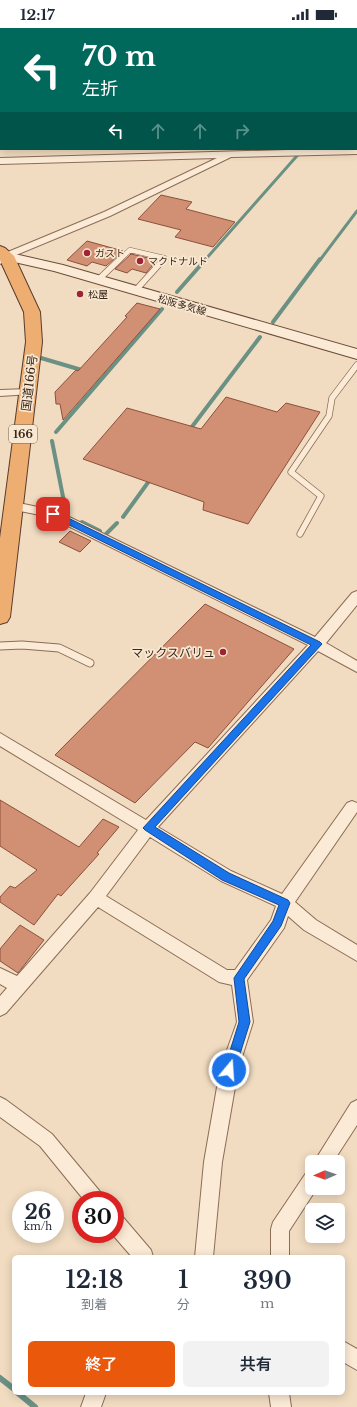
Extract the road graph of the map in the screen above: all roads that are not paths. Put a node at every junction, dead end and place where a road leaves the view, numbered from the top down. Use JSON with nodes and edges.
{"nodes":[{"id":1,"x":262,"y":150,"type":"edge"},
{"id":2,"x":357,"y":151,"type":"edge"},
{"id":3,"x":102,"y":153,"type":"edge"},
{"id":4,"x":252,"y":153,"type":"junction"},
{"id":5,"x":231,"y":154,"type":"junction"},
{"id":6,"x":0,"y":162,"type":"edge"},
{"id":7,"x":2,"y":256,"type":"edge"},
{"id":8,"x":98,"y":280,"type":"junction"},
{"id":9,"x":135,"y":291,"type":"junction"},
{"id":10,"x":357,"y":354,"type":"edge"},
{"id":11,"x":357,"y":365,"type":"edge"},
{"id":12,"x":0,"y":392,"type":"edge"},
{"id":13,"x":28,"y":392,"type":"junction"},
{"id":14,"x":14,"y":506,"type":"junction"},
{"id":15,"x":300,"y":534,"type":"dead end"},
{"id":16,"x":357,"y":596,"type":"edge"},
{"id":17,"x":0,"y":617,"type":"edge"},
{"id":18,"x":317,"y":644,"type":"junction"},
{"id":19,"x":0,"y":646,"type":"edge"},
{"id":20,"x":90,"y":663,"type":"dead end"},
{"id":21,"x":357,"y":667,"type":"edge"},
{"id":22,"x":0,"y":739,"type":"edge"},
{"id":23,"x":352,"y":807,"type":"dead end"},
{"id":24,"x":148,"y":828,"type":"junction"},
{"id":25,"x":96,"y":898,"type":"junction"},
{"id":26,"x":284,"y":903,"type":"junction"},
{"id":27,"x":357,"y":954,"type":"edge"},
{"id":28,"x":0,"y":975,"type":"edge"},
{"id":29,"x":239,"y":978,"type":"junction"},
{"id":30,"x":19,"y":986,"type":"junction"},
{"id":31,"x":0,"y":1008,"type":"edge"},
{"id":32,"x":0,"y":1106,"type":"edge"},
{"id":33,"x":357,"y":1109,"type":"edge"},
{"id":34,"x":327,"y":1155,"type":"edge"},
{"id":35,"x":305,"y":1190,"type":"edge"},
{"id":36,"x":88,"y":1191,"type":"edge"},
{"id":37,"x":124,"y":1234,"type":"edge"},
{"id":38,"x":142,"y":1255,"type":"edge"},
{"id":39,"x":204,"y":1255,"type":"edge"},
{"id":40,"x":280,"y":1255,"type":"edge"},
{"id":41,"x":345,"y":1352,"type":"edge"},
{"id":42,"x":357,"y":1360,"type":"edge"},
{"id":43,"x":95,"y":1395,"type":"edge"},
{"id":44,"x":279,"y":1395,"type":"edge"},
{"id":45,"x":91,"y":1407,"type":"edge"},
{"id":46,"x":280,"y":1407,"type":"edge"}],
"edges":[{"from":1,"to":4,"type":"street"},
{"from":2,"to":4,"type":"street"},
{"from":3,"to":5,"type":"street"},
{"from":3,"to":6,"type":"street"},
{"from":4,"to":5,"type":"street"},
{"from":5,"to":7,"type":"street"},
{"from":7,"to":8,"type":"main road","name":"松阪多気線"},
{"from":7,"to":13,"type":"highway","name":"国道166号","number":"166"},
{"from":8,"to":9,"type":"main road","name":"松阪多気線"},
{"from":8,"to":9,"type":"lane"},
{"from":9,"to":10,"type":"main road","name":"松阪多気線"},
{"from":11,"to":15,"type":"lane"},
{"from":12,"to":13,"type":"street"},
{"from":13,"to":14,"type":"highway","name":"国道166号","number":"166"},
{"from":14,"to":17,"type":"highway","name":"国道166号","number":"166"},
{"from":14,"to":18,"type":"street"},
{"from":16,"to":18,"type":"street"},
{"from":18,"to":21,"type":"street"},
{"from":18,"to":24,"type":"street"},
{"from":19,"to":20,"type":"lane"},
{"from":22,"to":24,"type":"street"},
{"from":23,"to":26,"type":"street"},
{"from":24,"to":25,"type":"street"},
{"from":24,"to":26,"type":"street"},
{"from":25,"to":29,"type":"street"},
{"from":25,"to":30,"type":"street"},
{"from":26,"to":27,"type":"street"},
{"from":26,"to":29,"type":"street"},
{"from":28,"to":30,"type":"street"},
{"from":29,"to":39,"type":"street"},
{"from":30,"to":31,"type":"street"},
{"from":32,"to":36,"type":"street"},
{"from":33,"to":34,"type":"street"},
{"from":35,"to":40,"type":"street"},
{"from":37,"to":38,"type":"street"},
{"from":41,"to":42,"type":"street"},
{"from":43,"to":45,"type":"street"},
{"from":44,"to":46,"type":"street"}]}
